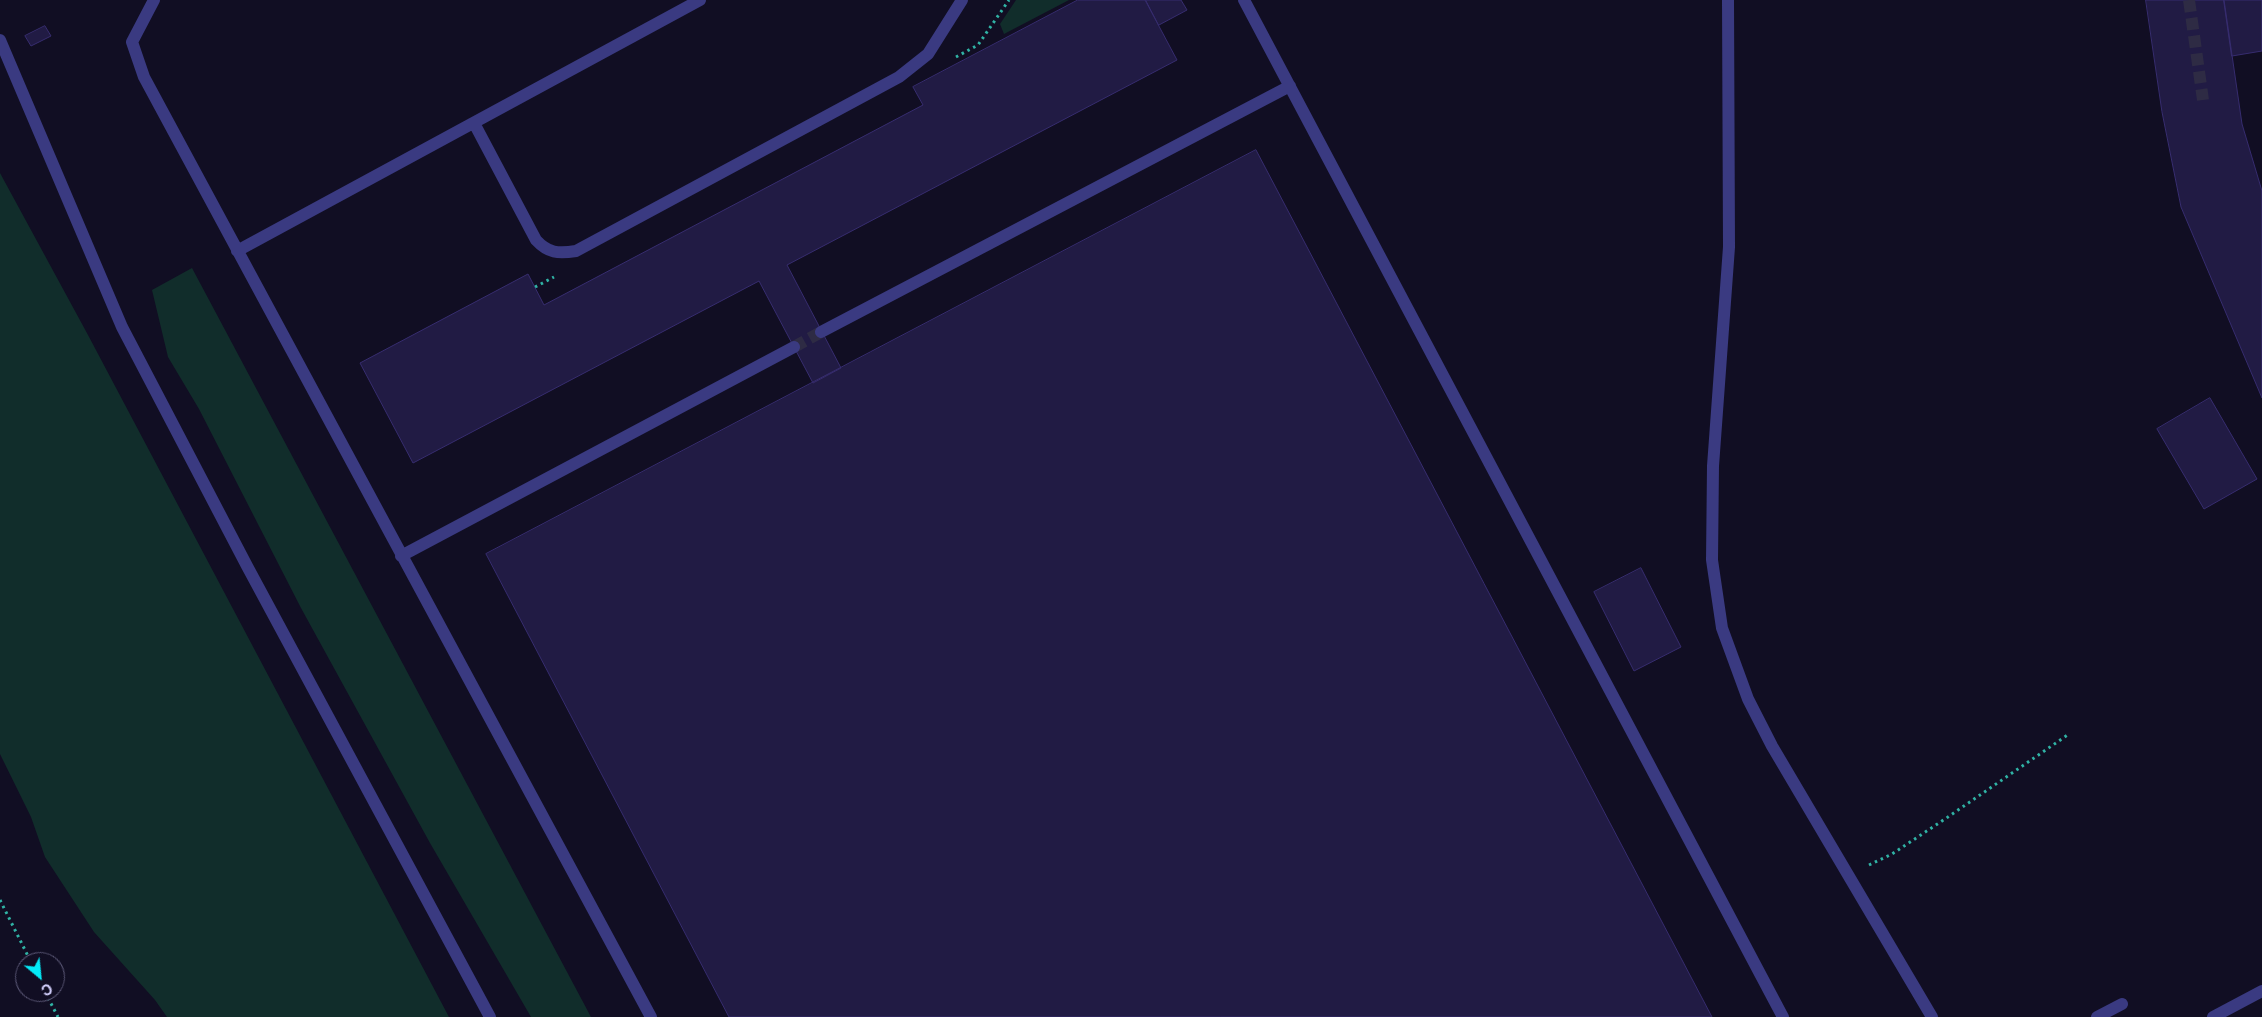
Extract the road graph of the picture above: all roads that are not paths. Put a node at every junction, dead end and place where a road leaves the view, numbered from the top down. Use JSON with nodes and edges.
{"nodes":[{"id":1,"x":154,"y":0,"type":"edge"},
{"id":2,"x":700,"y":0,"type":"edge"},
{"id":3,"x":962,"y":0,"type":"edge"},
{"id":4,"x":1244,"y":0,"type":"edge"},
{"id":5,"x":1728,"y":0,"type":"edge"},
{"id":6,"x":0,"y":40,"type":"edge"},
{"id":7,"x":1290,"y":86,"type":"junction"},
{"id":8,"x":474,"y":123,"type":"junction"},
{"id":9,"x":237,"y":251,"type":"junction"},
{"id":10,"x":821,"y":332,"type":"tunnel mouth"},
{"id":11,"x":794,"y":347,"type":"tunnel mouth"},
{"id":12,"x":401,"y":556,"type":"junction"},
{"id":13,"x":2262,"y":991,"type":"edge"},
{"id":14,"x":2122,"y":1004,"type":"dead end"},
{"id":15,"x":490,"y":1017,"type":"edge"},
{"id":16,"x":651,"y":1017,"type":"edge"},
{"id":17,"x":1783,"y":1017,"type":"edge"},
{"id":18,"x":1932,"y":1017,"type":"edge"},
{"id":19,"x":2097,"y":1017,"type":"edge"},
{"id":20,"x":2213,"y":1017,"type":"edge"}],
"edges":[{"from":1,"to":9,"type":"street"},
{"from":2,"to":8,"type":"street"},
{"from":3,"to":8,"type":"street"},
{"from":4,"to":7,"type":"street"},
{"from":5,"to":18,"type":"street"},
{"from":6,"to":15,"type":"street"},
{"from":7,"to":10,"type":"street"},
{"from":7,"to":17,"type":"street"},
{"from":8,"to":9,"type":"street"},
{"from":9,"to":12,"type":"street"},
{"from":11,"to":12,"type":"street"},
{"from":12,"to":16,"type":"street"},
{"from":13,"to":20,"type":"street"},
{"from":14,"to":19,"type":"street"}]}
